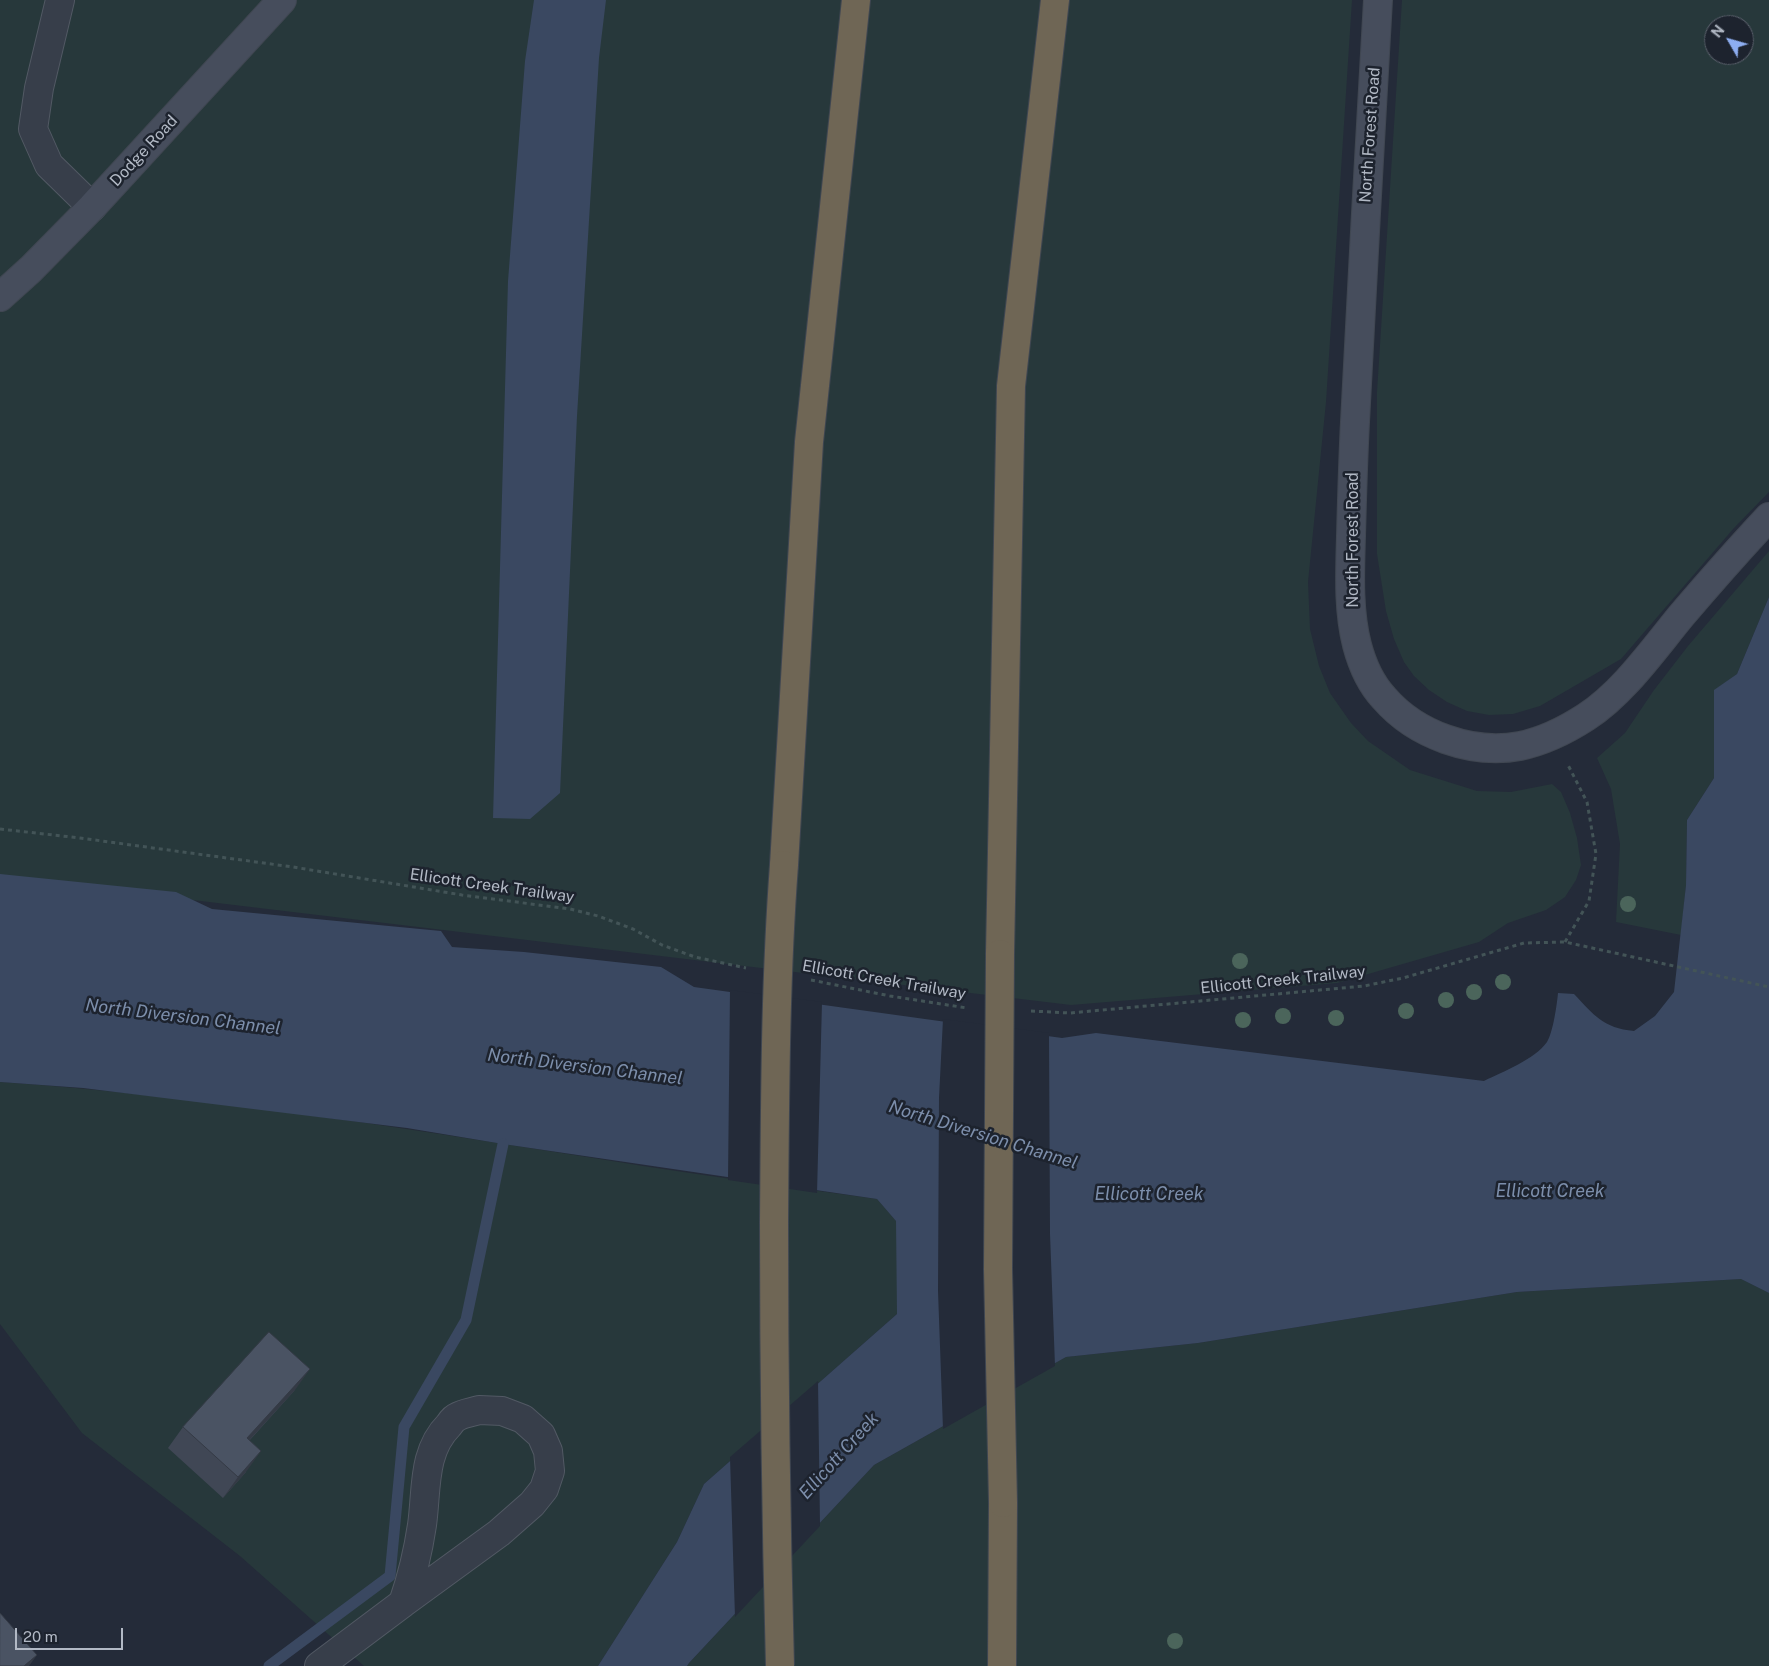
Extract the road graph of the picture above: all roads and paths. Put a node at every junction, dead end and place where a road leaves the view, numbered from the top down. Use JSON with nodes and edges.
{"nodes":[{"id":1,"x":60,"y":0,"type":"edge"},
{"id":2,"x":282,"y":0,"type":"edge"},
{"id":3,"x":856,"y":0,"type":"edge"},
{"id":4,"x":1055,"y":0,"type":"edge"},
{"id":5,"x":1378,"y":0,"type":"edge"},
{"id":6,"x":92,"y":207,"type":"junction"},
{"id":7,"x":0,"y":297,"type":"edge"},
{"id":8,"x":1769,"y":517,"type":"edge"},
{"id":9,"x":1565,"y":759,"type":"dead end"},
{"id":10,"x":0,"y":829,"type":"edge"},
{"id":11,"x":1565,"y":942,"type":"junction"},
{"id":12,"x":749,"y":968,"type":"dead end"},
{"id":13,"x":805,"y":979,"type":"dead end"},
{"id":14,"x":1769,"y":987,"type":"edge"},
{"id":15,"x":973,"y":1009,"type":"dead end"},
{"id":16,"x":1030,"y":1011,"type":"dead end"},
{"id":17,"x":403,"y":1603,"type":"junction"},
{"id":18,"x":319,"y":1666,"type":"edge"},
{"id":19,"x":780,"y":1666,"type":"edge"},
{"id":20,"x":1002,"y":1666,"type":"edge"}],
"edges":[{"from":1,"to":6,"type":"street"},
{"from":2,"to":6,"type":"street","name":"Dodge Road"},
{"from":3,"to":19,"type":"highway","bridge":true},
{"from":4,"to":20,"type":"highway","bridge":true},
{"from":5,"to":8,"type":"street","name":"North Forest Road"},
{"from":6,"to":7,"type":"street","name":"Dodge Road"},
{"from":9,"to":11,"type":"path"},
{"from":10,"to":12,"type":"path","name":"Ellicott Creek Trailway"},
{"from":11,"to":14,"type":"path","name":"Ellicott Creek Trailway"},
{"from":11,"to":16,"type":"path","name":"Ellicott Creek Trailway"},
{"from":13,"to":15,"type":"path","name":"Ellicott Creek Trailway"},
{"from":17,"to":17,"type":"street"},
{"from":17,"to":18,"type":"street"}]}
